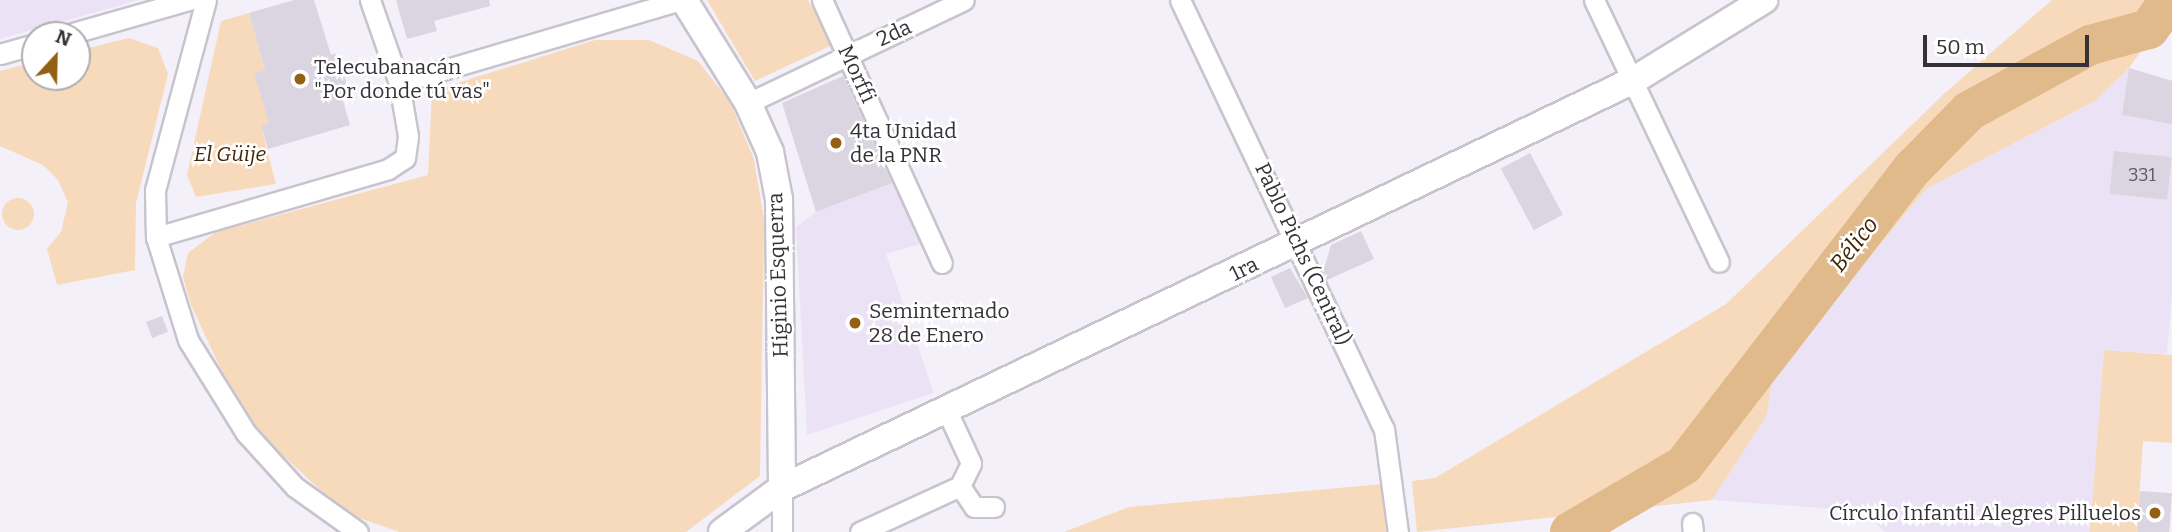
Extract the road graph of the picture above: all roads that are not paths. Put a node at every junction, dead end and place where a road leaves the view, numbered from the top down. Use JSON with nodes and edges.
{"nodes":[{"id":1,"x":189,"y":0,"type":"edge"},
{"id":2,"x":206,"y":0,"type":"edge"},
{"id":3,"x":370,"y":0,"type":"edge"},
{"id":4,"x":683,"y":0,"type":"edge"},
{"id":5,"x":822,"y":0,"type":"edge"},
{"id":6,"x":964,"y":0,"type":"edge"},
{"id":7,"x":1180,"y":0,"type":"edge"},
{"id":8,"x":1594,"y":0,"type":"edge"},
{"id":9,"x":1764,"y":0,"type":"edge"},
{"id":10,"x":91,"y":28,"type":"edge"},
{"id":11,"x":21,"y":48,"type":"edge"},
{"id":12,"x":0,"y":54,"type":"edge"},
{"id":13,"x":849,"y":55,"type":"junction"},
{"id":14,"x":1634,"y":80,"type":"junction"},
{"id":15,"x":399,"y":83,"type":"junction"},
{"id":16,"x":748,"y":103,"type":"junction"},
{"id":17,"x":156,"y":237,"type":"junction"},
{"id":18,"x":1300,"y":243,"type":"junction"},
{"id":19,"x":1719,"y":262,"type":"dead end"},
{"id":20,"x":942,"y":263,"type":"dead end"},
{"id":21,"x":947,"y":411,"type":"junction"},
{"id":22,"x":960,"y":485,"type":"junction"},
{"id":23,"x":782,"y":488,"type":"junction"},
{"id":24,"x":994,"y":507,"type":"dead end"},
{"id":25,"x":1398,"y":525,"type":"edge"},
{"id":26,"x":358,"y":532,"type":"edge"},
{"id":27,"x":722,"y":532,"type":"edge"},
{"id":28,"x":782,"y":532,"type":"edge"},
{"id":29,"x":860,"y":532,"type":"edge"}],
"edges":[{"from":1,"to":10,"type":"street"},
{"from":2,"to":17,"type":"street"},
{"from":3,"to":15,"type":"street"},
{"from":4,"to":15,"type":"street"},
{"from":4,"to":16,"type":"main road","name":"Higinio Esquerra"},
{"from":5,"to":13,"type":"street","name":"Morffi"},
{"from":6,"to":13,"type":"street","name":"2da"},
{"from":7,"to":18,"type":"street","name":"Pablo Pichs (Central)"},
{"from":8,"to":14,"type":"street"},
{"from":9,"to":14,"type":"main road","name":"1ra"},
{"from":11,"to":12,"type":"street"},
{"from":13,"to":16,"type":"street","name":"2da"},
{"from":13,"to":20,"type":"street","name":"Morffi"},
{"from":14,"to":18,"type":"main road","name":"1ra"},
{"from":14,"to":19,"type":"street"},
{"from":15,"to":17,"type":"street"},
{"from":16,"to":23,"type":"main road","name":"Higinio Esquerra"},
{"from":17,"to":26,"type":"street"},
{"from":18,"to":21,"type":"main road","name":"1ra"},
{"from":18,"to":25,"type":"street","name":"Pablo Pichs (Central)"},
{"from":21,"to":22,"type":"street"},
{"from":21,"to":23,"type":"main road","name":"1ra"},
{"from":22,"to":24,"type":"street"},
{"from":22,"to":29,"type":"street"},
{"from":23,"to":27,"type":"main road","name":"1ra"},
{"from":23,"to":28,"type":"street","name":"Higinio Esquerra"}]}
